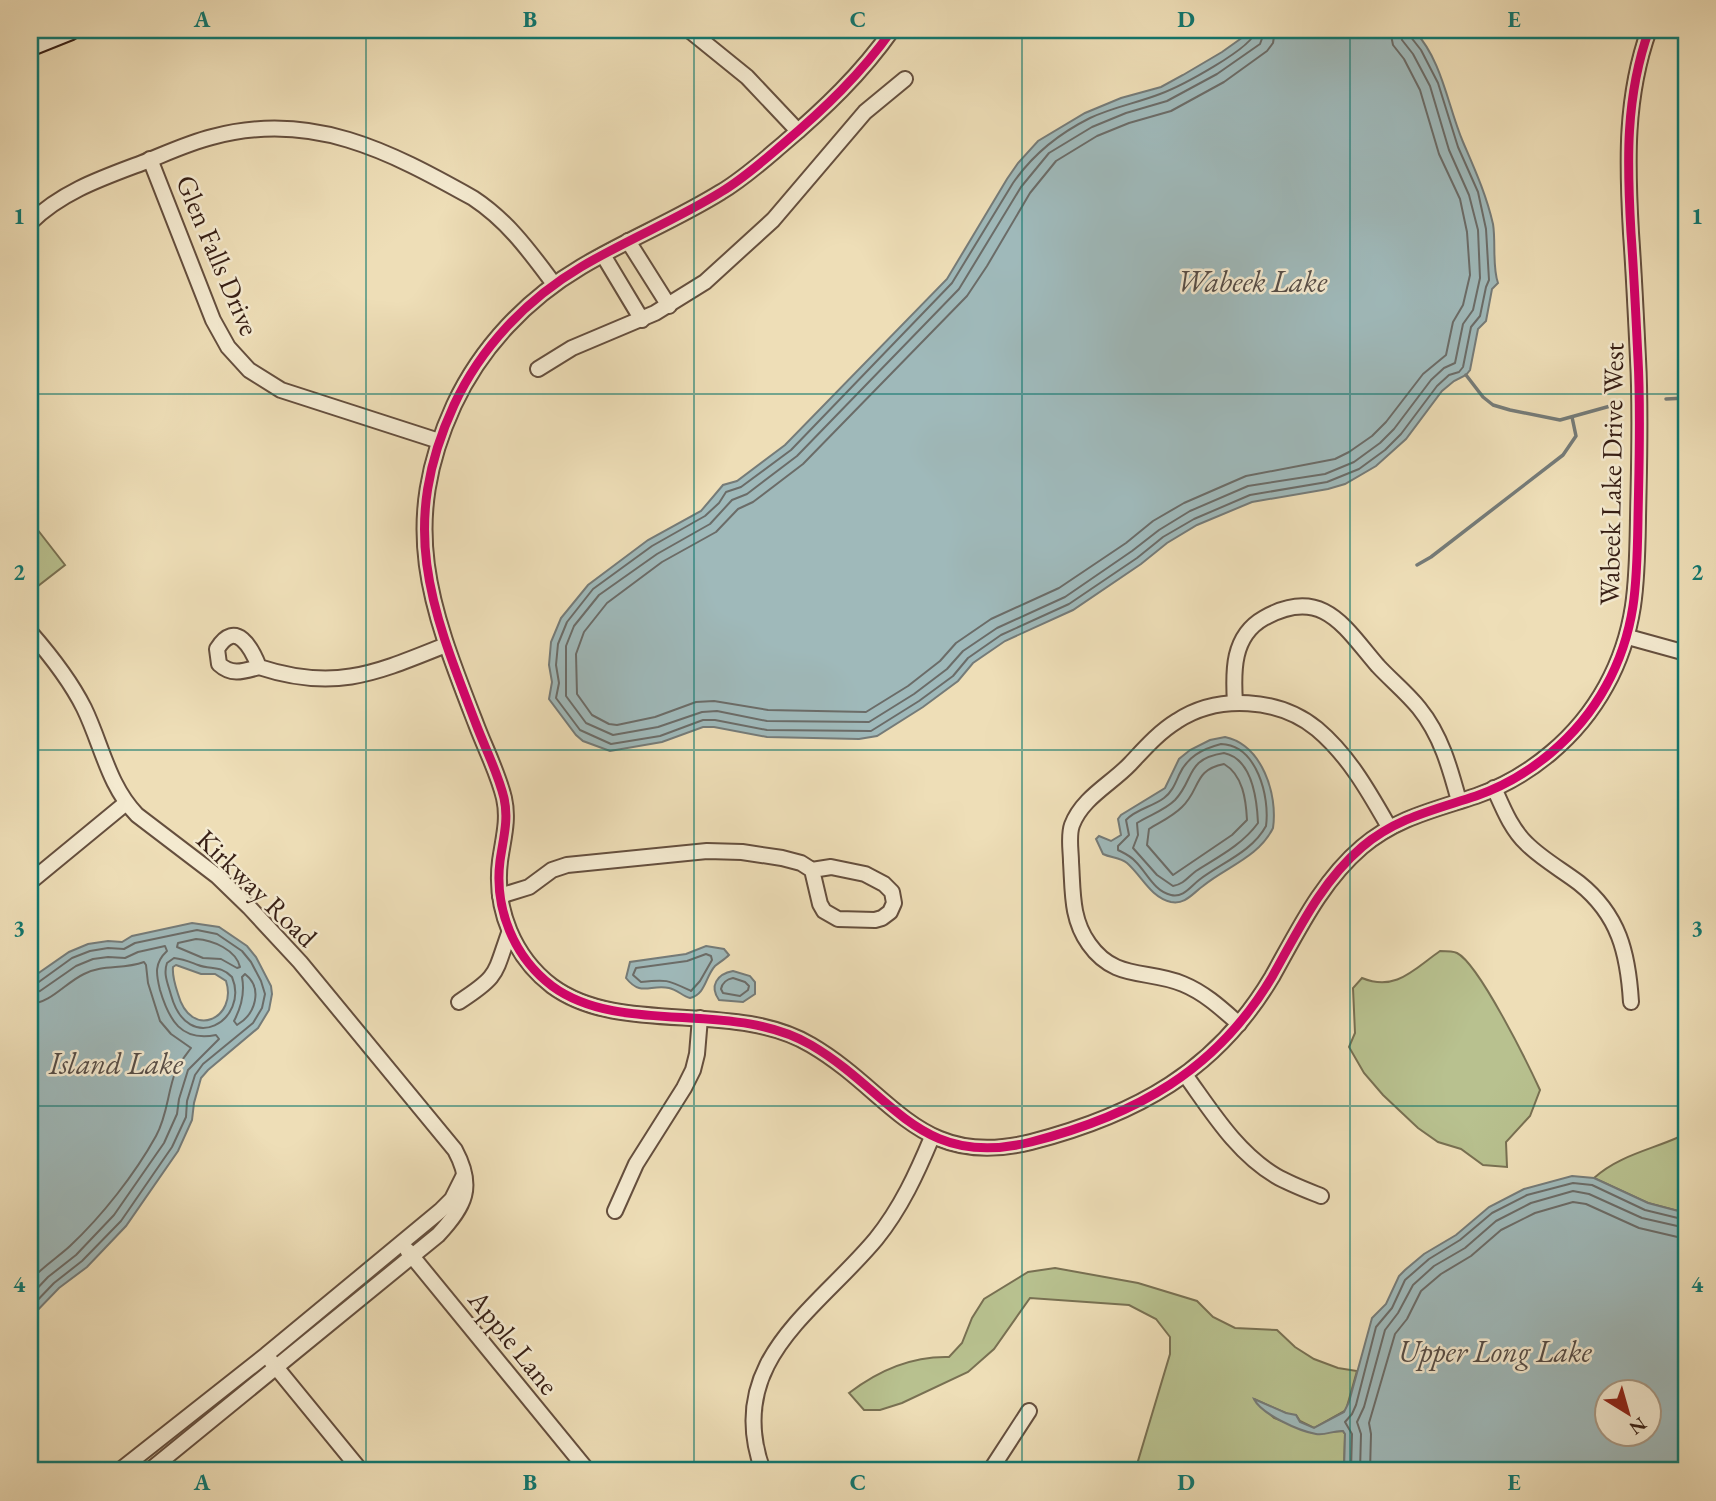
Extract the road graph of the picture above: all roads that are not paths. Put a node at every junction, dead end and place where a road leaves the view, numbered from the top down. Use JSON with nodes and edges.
{"nodes":[{"id":1,"x":69,"y":30,"type":"edge"},
{"id":2,"x":689,"y":30,"type":"edge"},
{"id":3,"x":892,"y":30,"type":"edge"},
{"id":4,"x":1649,"y":30,"type":"edge"},
{"id":5,"x":30,"y":46,"type":"edge"},
{"id":6,"x":905,"y":79,"type":"dead end"},
{"id":7,"x":798,"y":131,"type":"junction"},
{"id":8,"x":150,"y":159,"type":"junction"},
{"id":9,"x":30,"y":223,"type":"edge"},
{"id":10,"x":628,"y":241,"type":"junction"},
{"id":11,"x":603,"y":255,"type":"junction"},
{"id":12,"x":554,"y":284,"type":"junction"},
{"id":13,"x":669,"y":306,"type":"junction"},
{"id":14,"x":642,"y":320,"type":"junction"},
{"id":15,"x":538,"y":369,"type":"dead end"},
{"id":16,"x":439,"y":442,"type":"junction"},
{"id":17,"x":30,"y":632,"type":"edge"},
{"id":18,"x":1628,"y":637,"type":"junction"},
{"id":19,"x":446,"y":645,"type":"junction"},
{"id":20,"x":1686,"y":653,"type":"edge"},
{"id":21,"x":259,"y":667,"type":"dead end"},
{"id":22,"x":1235,"y":703,"type":"junction"},
{"id":23,"x":1494,"y":788,"type":"junction"},
{"id":24,"x":1459,"y":801,"type":"junction"},
{"id":25,"x":126,"y":803,"type":"junction"},
{"id":26,"x":1389,"y":827,"type":"junction"},
{"id":27,"x":812,"y":870,"type":"junction"},
{"id":28,"x":30,"y":882,"type":"edge"},
{"id":29,"x":500,"y":896,"type":"junction"},
{"id":30,"x":509,"y":933,"type":"junction"},
{"id":31,"x":459,"y":1002,"type":"dead end"},
{"id":32,"x":1631,"y":1002,"type":"dead end"},
{"id":33,"x":700,"y":1018,"type":"junction"},
{"id":34,"x":1239,"y":1024,"type":"junction"},
{"id":35,"x":1186,"y":1076,"type":"junction"},
{"id":36,"x":932,"y":1137,"type":"junction"},
{"id":37,"x":464,"y":1174,"type":"junction"},
{"id":38,"x":1321,"y":1196,"type":"dead end"},
{"id":39,"x":615,"y":1211,"type":"dead end"},
{"id":40,"x":402,"y":1243,"type":"junction"},
{"id":41,"x":411,"y":1256,"type":"junction"},
{"id":42,"x":266,"y":1355,"type":"junction"},
{"id":43,"x":277,"y":1368,"type":"junction"},
{"id":44,"x":1028,"y":1411,"type":"dead end"},
{"id":45,"x":119,"y":1471,"type":"edge"},
{"id":46,"x":149,"y":1471,"type":"edge"},
{"id":47,"x":361,"y":1471,"type":"edge"},
{"id":48,"x":588,"y":1471,"type":"edge"},
{"id":49,"x":763,"y":1471,"type":"edge"},
{"id":50,"x":990,"y":1471,"type":"edge"}],
"edges":[{"from":1,"to":5,"type":"main road"},
{"from":2,"to":7,"type":"street"},
{"from":3,"to":7,"type":"street"},
{"from":4,"to":18,"type":"street","name":"Wabeek Lake Drive West"},
{"from":6,"to":13,"type":"street"},
{"from":7,"to":10,"type":"street"},
{"from":8,"to":9,"type":"street"},
{"from":8,"to":12,"type":"street"},
{"from":8,"to":16,"type":"street","name":"Glen Falls Drive"},
{"from":10,"to":11,"type":"street"},
{"from":10,"to":13,"type":"street"},
{"from":11,"to":12,"type":"street"},
{"from":11,"to":14,"type":"street"},
{"from":12,"to":16,"type":"street"},
{"from":13,"to":14,"type":"street"},
{"from":14,"to":15,"type":"street"},
{"from":16,"to":19,"type":"street"},
{"from":17,"to":25,"type":"street","name":"Kirkway Road"},
{"from":18,"to":20,"type":"street"},
{"from":18,"to":23,"type":"street","name":"Wabeek Lake Drive West"},
{"from":19,"to":21,"type":"street"},
{"from":19,"to":29,"type":"street"},
{"from":22,"to":24,"type":"street"},
{"from":22,"to":26,"type":"street"},
{"from":22,"to":34,"type":"street"},
{"from":23,"to":24,"type":"street","name":"Wabeek Lake Drive West"},
{"from":23,"to":32,"type":"street"},
{"from":24,"to":26,"type":"street","name":"Wabeek Lake Drive West"},
{"from":25,"to":28,"type":"street"},
{"from":25,"to":37,"type":"street","name":"Kirkway Road"},
{"from":26,"to":34,"type":"street","name":"Wabeek Lake Drive West"},
{"from":27,"to":27,"type":"street"},
{"from":27,"to":29,"type":"street"},
{"from":29,"to":30,"type":"street"},
{"from":30,"to":31,"type":"street"},
{"from":30,"to":33,"type":"street","name":"Wabeek Lake Drive West"},
{"from":33,"to":36,"type":"street","name":"Wabeek Lake Drive West"},
{"from":33,"to":39,"type":"street"},
{"from":34,"to":35,"type":"street","name":"Wabeek Lake Drive West"},
{"from":35,"to":36,"type":"street","name":"Wabeek Lake Drive West"},
{"from":35,"to":38,"type":"street"},
{"from":36,"to":49,"type":"street"},
{"from":37,"to":40,"type":"street"},
{"from":37,"to":41,"type":"street"},
{"from":40,"to":41,"type":"street","name":"Apple Lane"},
{"from":40,"to":42,"type":"street"},
{"from":41,"to":43,"type":"street"},
{"from":41,"to":48,"type":"street","name":"Apple Lane"},
{"from":42,"to":43,"type":"street"},
{"from":42,"to":45,"type":"street"},
{"from":43,"to":46,"type":"street"},
{"from":43,"to":47,"type":"street"},
{"from":44,"to":50,"type":"street"}]}
